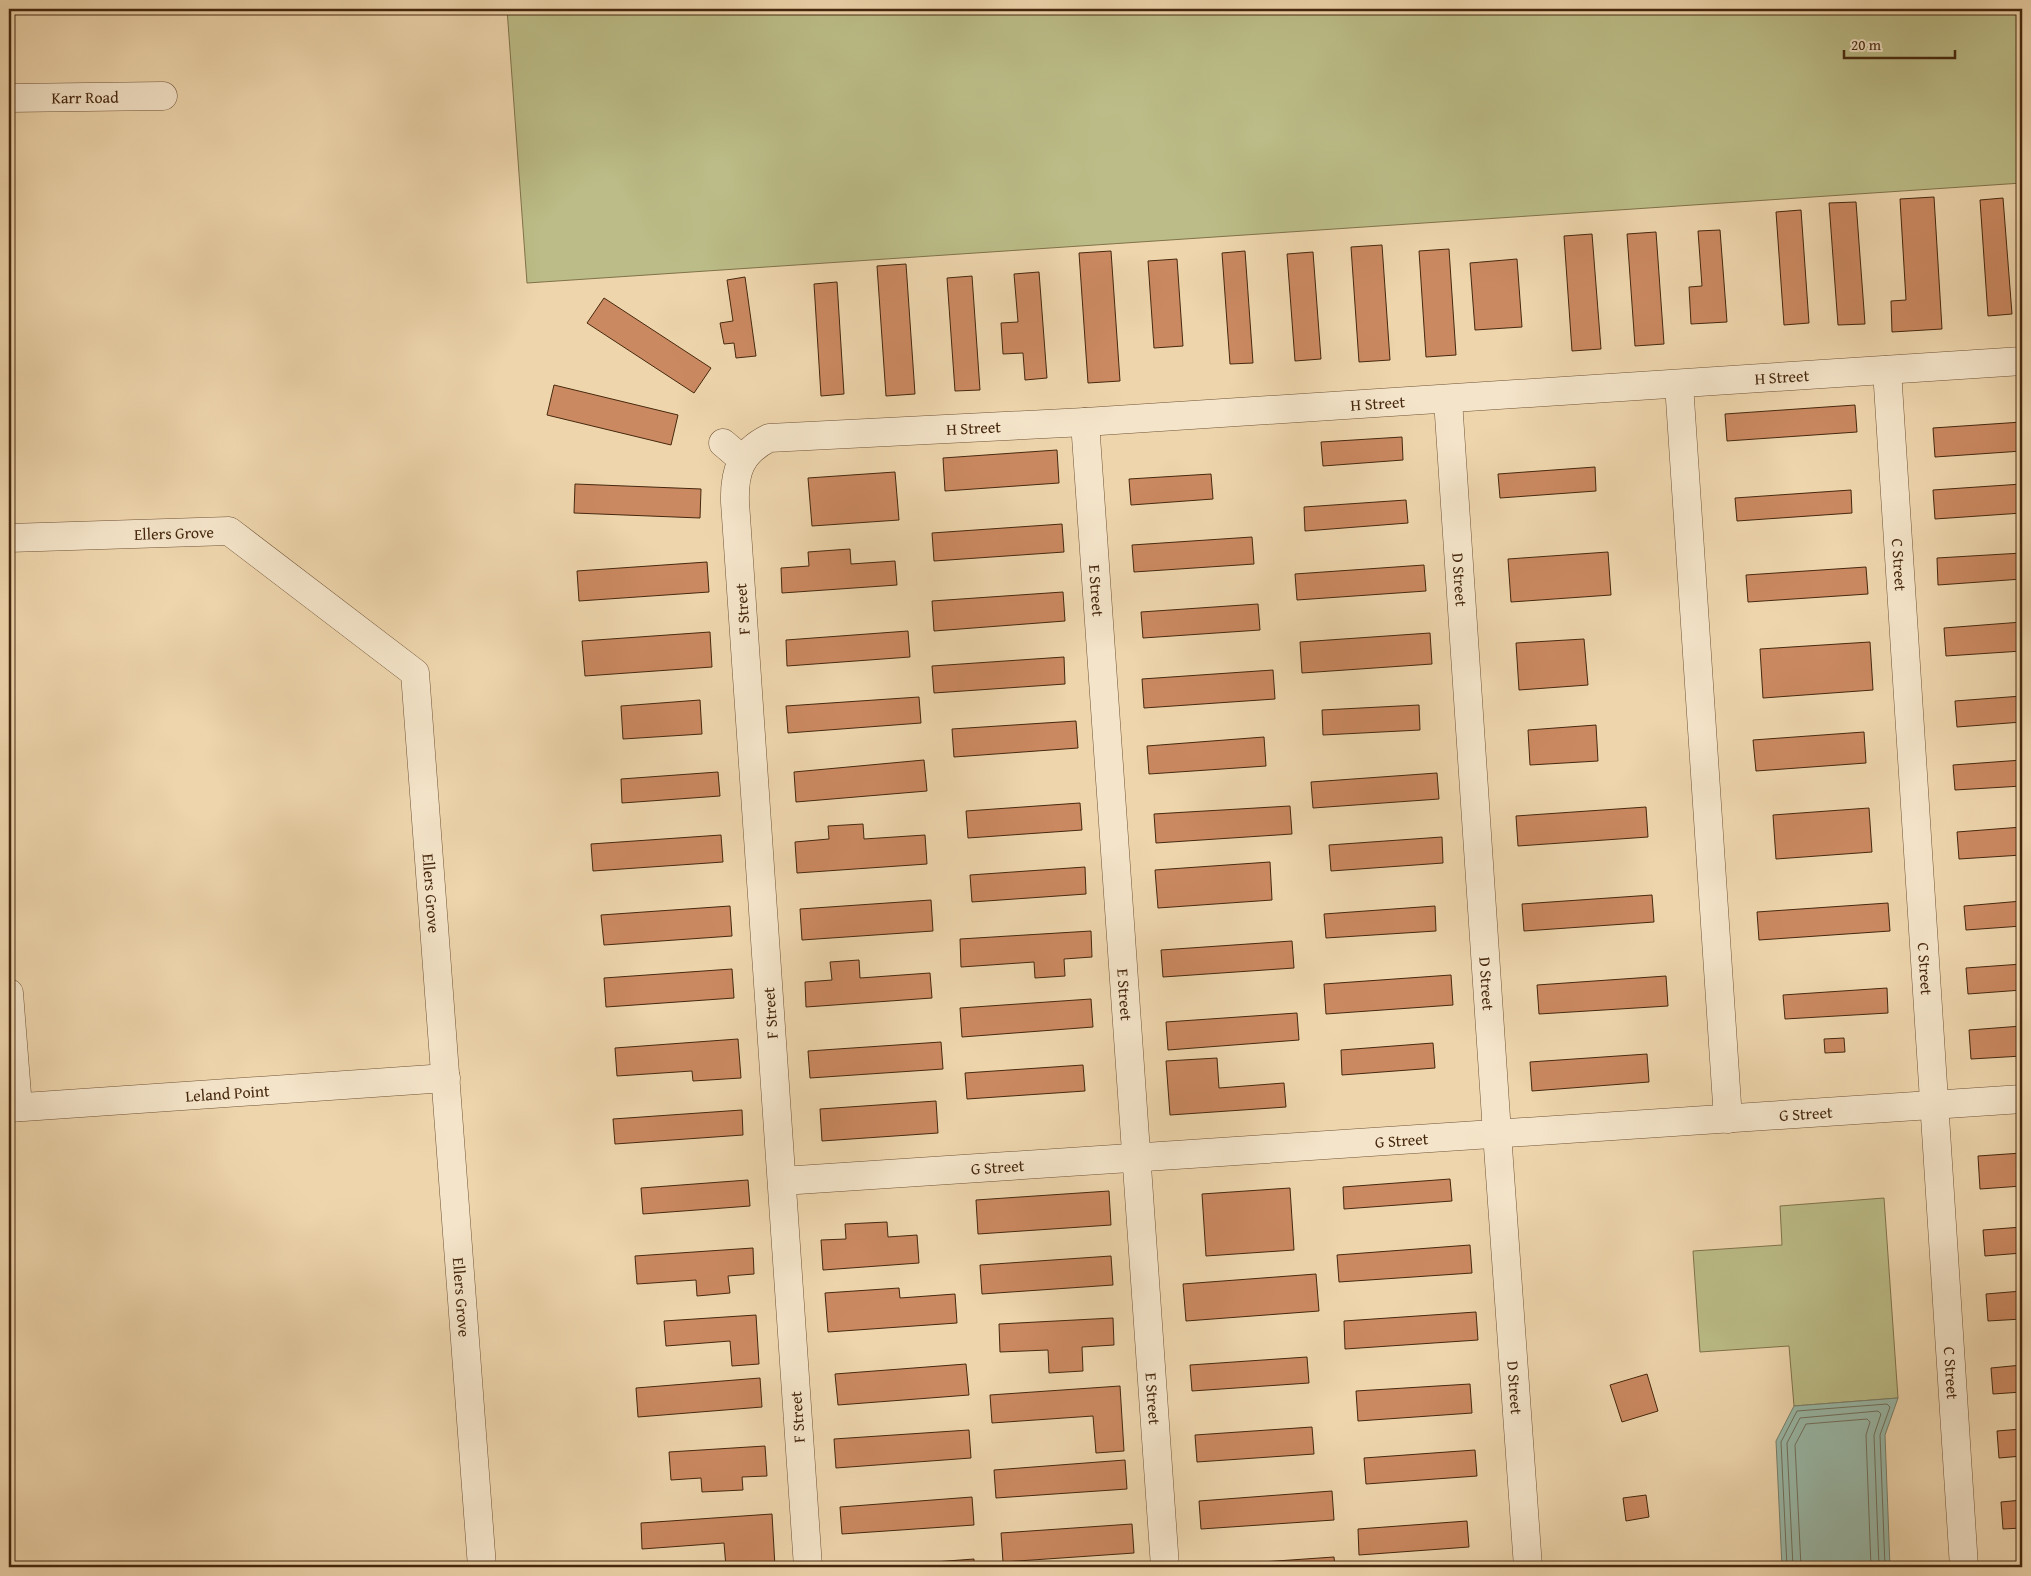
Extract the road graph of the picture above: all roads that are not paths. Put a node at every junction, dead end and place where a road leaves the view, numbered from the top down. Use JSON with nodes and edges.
{"nodes":[{"id":1,"x":163,"y":96,"type":"dead end"},
{"id":2,"x":9,"y":98,"type":"edge"},
{"id":3,"x":2022,"y":361,"type":"edge"},
{"id":4,"x":1887,"y":370,"type":"junction"},
{"id":5,"x":1679,"y":384,"type":"junction"},
{"id":6,"x":1448,"y":400,"type":"junction"},
{"id":7,"x":1085,"y":422,"type":"junction"},
{"id":8,"x":723,"y":442,"type":"dead end"},
{"id":9,"x":743,"y":460,"type":"junction"},
{"id":10,"x":9,"y":538,"type":"edge"},
{"id":11,"x":9,"y":993,"type":"edge"},
{"id":12,"x":446,"y":1078,"type":"junction"},
{"id":13,"x":2022,"y":1099,"type":"edge"},
{"id":14,"x":1935,"y":1105,"type":"junction"},
{"id":15,"x":14,"y":1107,"type":"edge"},
{"id":16,"x":1728,"y":1119,"type":"junction"},
{"id":17,"x":1497,"y":1133,"type":"junction"},
{"id":18,"x":1138,"y":1157,"type":"junction"},
{"id":19,"x":782,"y":1181,"type":"junction"},
{"id":20,"x":482,"y":1567,"type":"edge"},
{"id":21,"x":808,"y":1567,"type":"edge"},
{"id":22,"x":1165,"y":1567,"type":"edge"},
{"id":23,"x":1528,"y":1567,"type":"edge"},
{"id":24,"x":1964,"y":1567,"type":"edge"}],
"edges":[{"from":1,"to":2,"type":"street","name":"Karr Road"},
{"from":3,"to":4,"type":"street","name":"H Street"},
{"from":4,"to":5,"type":"street","name":"H Street"},
{"from":4,"to":14,"type":"street","name":"C Street"},
{"from":5,"to":6,"type":"street","name":"H Street"},
{"from":5,"to":16,"type":"street"},
{"from":6,"to":7,"type":"street","name":"H Street"},
{"from":6,"to":17,"type":"street","name":"D Street"},
{"from":7,"to":9,"type":"street","name":"H Street"},
{"from":7,"to":18,"type":"street","name":"E Street"},
{"from":8,"to":9,"type":"street"},
{"from":9,"to":19,"type":"street","name":"F Street"},
{"from":10,"to":12,"type":"street","name":"Ellers Grove"},
{"from":11,"to":15,"type":"street"},
{"from":12,"to":15,"type":"street","name":"Leland Point"},
{"from":12,"to":20,"type":"street","name":"Ellers Grove"},
{"from":13,"to":14,"type":"street","name":"G Street"},
{"from":14,"to":16,"type":"street","name":"G Street"},
{"from":14,"to":24,"type":"street","name":"C Street"},
{"from":16,"to":17,"type":"street","name":"G Street"},
{"from":17,"to":18,"type":"street","name":"G Street"},
{"from":17,"to":23,"type":"street","name":"D Street"},
{"from":18,"to":19,"type":"street","name":"G Street"},
{"from":18,"to":22,"type":"street","name":"E Street"},
{"from":19,"to":21,"type":"street","name":"F Street"}]}
